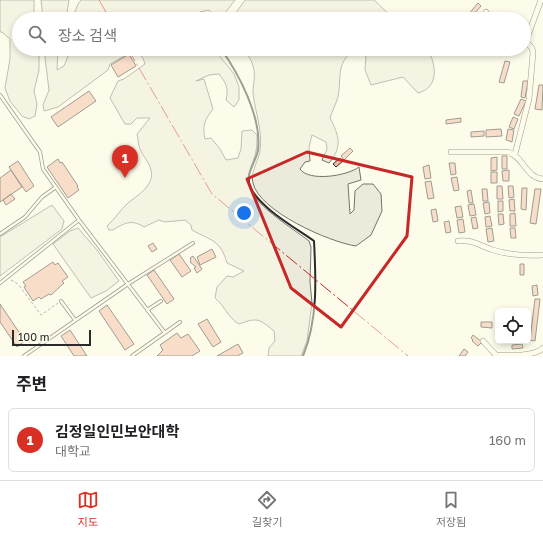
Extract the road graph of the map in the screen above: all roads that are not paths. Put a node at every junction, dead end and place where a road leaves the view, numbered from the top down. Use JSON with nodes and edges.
{"nodes":[{"id":1,"x":541,"y":0,"type":"edge"},
{"id":2,"x":531,"y":25,"type":"edge"},
{"id":3,"x":531,"y":49,"type":"edge"},
{"id":4,"x":0,"y":95,"type":"edge"},
{"id":5,"x":451,"y":152,"type":"dead end"},
{"id":6,"x":515,"y":154,"type":"junction"},
{"id":7,"x":543,"y":179,"type":"edge"},
{"id":8,"x":56,"y":187,"type":"junction"},
{"id":9,"x":79,"y":220,"type":"junction"},
{"id":10,"x":0,"y":234,"type":"edge"},
{"id":11,"x":458,"y":241,"type":"dead end"},
{"id":12,"x":193,"y":243,"type":"dead end"},
{"id":13,"x":543,"y":255,"type":"edge"},
{"id":14,"x":0,"y":282,"type":"edge"},
{"id":15,"x":128,"y":284,"type":"junction"},
{"id":16,"x":61,"y":301,"type":"road end"},
{"id":17,"x":161,"y":301,"type":"dead end"},
{"id":18,"x":147,"y":310,"type":"junction"},
{"id":19,"x":75,"y":320,"type":"junction"},
{"id":20,"x":180,"y":322,"type":"dead end"},
{"id":21,"x":165,"y":333,"type":"junction"},
{"id":22,"x":483,"y":341,"type":"dead end"},
{"id":23,"x":543,"y":348,"type":"edge"},
{"id":24,"x":24,"y":356,"type":"edge"},
{"id":25,"x":132,"y":356,"type":"edge"}],
"edges":[{"from":1,"to":2,"type":"street"},
{"from":3,"to":6,"type":"street"},
{"from":4,"to":8,"type":"lane"},
{"from":5,"to":6,"type":"street"},
{"from":6,"to":7,"type":"street"},
{"from":8,"to":9,"type":"lane"},
{"from":8,"to":10,"type":"lane"},
{"from":9,"to":14,"type":"lane"},
{"from":9,"to":15,"type":"lane"},
{"from":11,"to":13,"type":"street"},
{"from":12,"to":15,"type":"lane"},
{"from":15,"to":18,"type":"lane"},
{"from":15,"to":19,"type":"lane"},
{"from":16,"to":19,"type":"lane"},
{"from":17,"to":18,"type":"lane"},
{"from":18,"to":21,"type":"lane"},
{"from":19,"to":24,"type":"lane"},
{"from":20,"to":21,"type":"lane"},
{"from":21,"to":25,"type":"lane"},
{"from":22,"to":23,"type":"street"}]}
